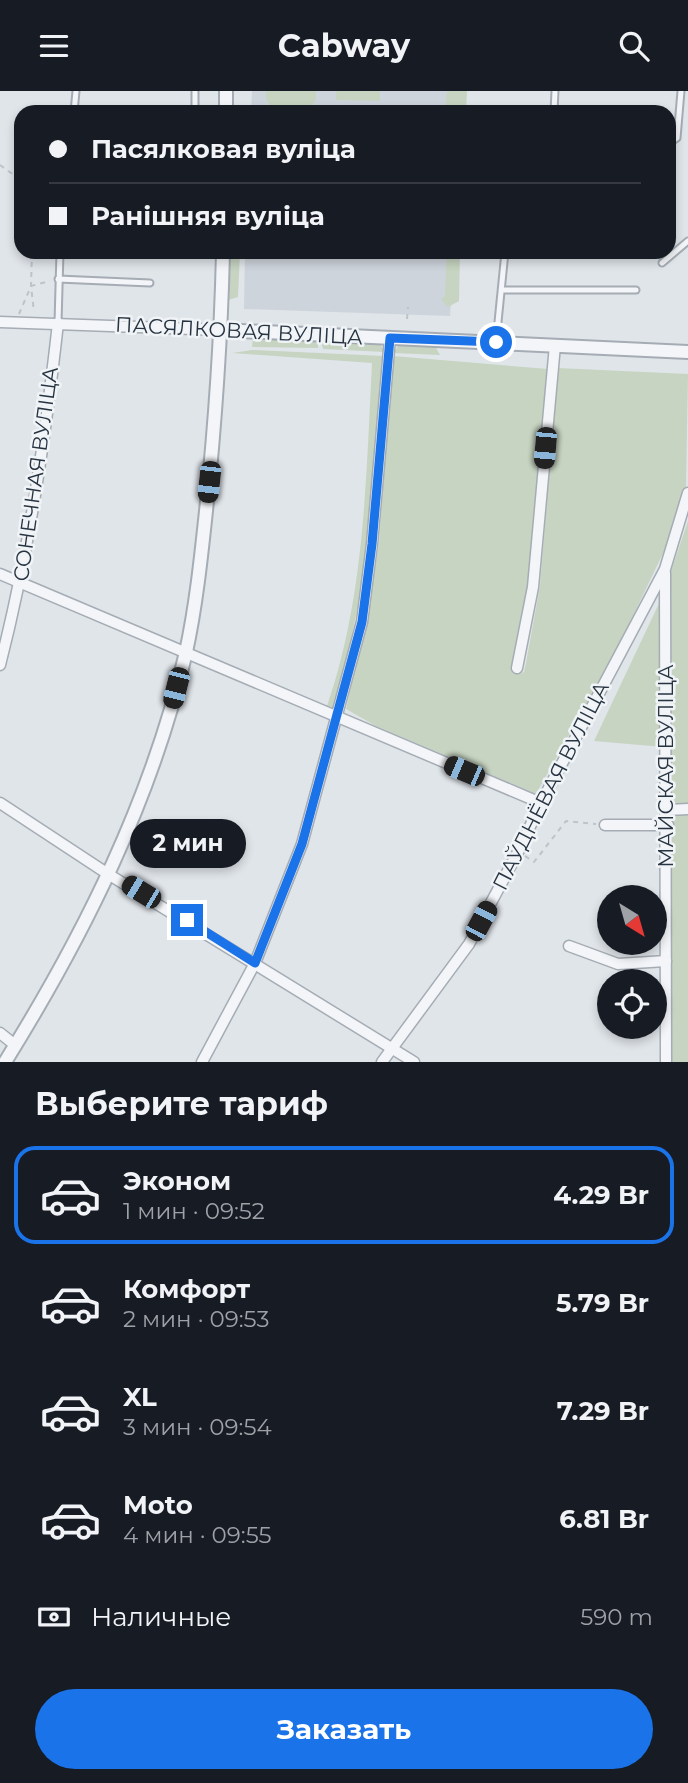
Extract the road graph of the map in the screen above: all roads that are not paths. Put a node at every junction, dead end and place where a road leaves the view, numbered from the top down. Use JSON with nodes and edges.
{"nodes":[{"id":1,"x":681,"y":91,"type":"edge"},
{"id":2,"x":676,"y":139,"type":"edge"},
{"id":3,"x":60,"y":259,"type":"edge"},
{"id":4,"x":223,"y":259,"type":"edge"},
{"id":5,"x":505,"y":259,"type":"edge"},
{"id":6,"x":667,"y":259,"type":"edge"},
{"id":7,"x":662,"y":263,"type":"dead end"},
{"id":8,"x":58,"y":279,"type":"junction"},
{"id":9,"x":150,"y":283,"type":"dead end"},
{"id":10,"x":504,"y":290,"type":"junction"},
{"id":11,"x":636,"y":290,"type":"dead end"},
{"id":12,"x":0,"y":323,"type":"edge"},
{"id":13,"x":58,"y":323,"type":"junction"},
{"id":14,"x":220,"y":330,"type":"junction"},
{"id":15,"x":390,"y":338,"type":"junction"},
{"id":16,"x":496,"y":342,"type":"junction"},
{"id":17,"x":555,"y":345,"type":"junction"},
{"id":18,"x":688,"y":352,"type":"edge"},
{"id":19,"x":688,"y":493,"type":"edge"},
{"id":20,"x":665,"y":569,"type":"junction"},
{"id":21,"x":0,"y":574,"type":"edge"},
{"id":22,"x":21,"y":583,"type":"junction"},
{"id":23,"x":186,"y":652,"type":"junction"},
{"id":24,"x":0,"y":665,"type":"edge"},
{"id":25,"x":517,"y":668,"type":"dead end"},
{"id":26,"x":337,"y":717,"type":"junction"},
{"id":27,"x":0,"y":803,"type":"edge"},
{"id":28,"x":541,"y":803,"type":"junction"},
{"id":29,"x":688,"y":809,"type":"edge"},
{"id":30,"x":668,"y":810,"type":"junction"},
{"id":31,"x":605,"y":825,"type":"road end"},
{"id":32,"x":668,"y":825,"type":"junction"},
{"id":33,"x":108,"y":874,"type":"junction"},
{"id":34,"x":569,"y":946,"type":"dead end"},
{"id":35,"x":661,"y":961,"type":"junction"},
{"id":36,"x":255,"y":963,"type":"junction"},
{"id":37,"x":0,"y":1033,"type":"edge"},
{"id":38,"x":15,"y":1045,"type":"junction"},
{"id":39,"x":391,"y":1049,"type":"junction"},
{"id":40,"x":5,"y":1062,"type":"edge"},
{"id":41,"x":202,"y":1062,"type":"edge"},
{"id":42,"x":382,"y":1062,"type":"edge"},
{"id":43,"x":414,"y":1062,"type":"edge"},
{"id":44,"x":666,"y":1062,"type":"edge"}],
"edges":[{"from":1,"to":2,"type":"lane"},
{"from":3,"to":8,"type":"lane"},
{"from":4,"to":14,"type":"street"},
{"from":5,"to":10,"type":"lane"},
{"from":6,"to":7,"type":"lane"},
{"from":8,"to":9,"type":"lane"},
{"from":8,"to":13,"type":"lane"},
{"from":10,"to":11,"type":"lane"},
{"from":10,"to":16,"type":"lane"},
{"from":12,"to":13,"type":"street","name":"ПАСЯЛКОВАЯ ВУЛІЦА"},
{"from":13,"to":14,"type":"street","name":"ПАСЯЛКОВАЯ ВУЛІЦА"},
{"from":13,"to":22,"type":"street","name":"СОНЕЧНАЯ ВУЛІЦА"},
{"from":14,"to":15,"type":"street","name":"ПАСЯЛКОВАЯ ВУЛІЦА"},
{"from":14,"to":23,"type":"street"},
{"from":15,"to":16,"type":"street","name":"ПАСЯЛКОВАЯ ВУЛІЦА"},
{"from":15,"to":26,"type":"street"},
{"from":16,"to":17,"type":"street","name":"ПАСЯЛКОВАЯ ВУЛІЦА"},
{"from":17,"to":18,"type":"street","name":"ПАСЯЛКОВАЯ ВУЛІЦА"},
{"from":17,"to":25,"type":"street"},
{"from":19,"to":20,"type":"street","name":"ПАЎДНЁВАЯ ВУЛІЦА"},
{"from":20,"to":28,"type":"street","name":"ПАЎДНЁВАЯ ВУЛІЦА"},
{"from":20,"to":30,"type":"street","name":"МАЙСКАЯ ВУЛІЦА"},
{"from":21,"to":22,"type":"street"},
{"from":22,"to":23,"type":"street"},
{"from":22,"to":24,"type":"street","name":"СОНЕЧНАЯ ВУЛІЦА"},
{"from":23,"to":26,"type":"street"},
{"from":23,"to":33,"type":"street"},
{"from":26,"to":28,"type":"street"},
{"from":26,"to":36,"type":"street"},
{"from":27,"to":33,"type":"street"},
{"from":28,"to":39,"type":"street","name":"ПАЎДНЁВАЯ ВУЛІЦА"},
{"from":29,"to":30,"type":"street"},
{"from":30,"to":32,"type":"street","name":"МАЙСКАЯ ВУЛІЦА"},
{"from":31,"to":32,"type":"street"},
{"from":32,"to":35,"type":"street","name":"МАЙСКАЯ ВУЛІЦА"},
{"from":33,"to":36,"type":"street"},
{"from":33,"to":38,"type":"street"},
{"from":34,"to":35,"type":"street"},
{"from":35,"to":44,"type":"street","name":"МАЙСКАЯ ВУЛІЦА"},
{"from":36,"to":39,"type":"street"},
{"from":36,"to":41,"type":"street"},
{"from":37,"to":38,"type":"street"},
{"from":38,"to":40,"type":"street"},
{"from":39,"to":42,"type":"street","name":"ПАЎДНЁВАЯ ВУЛІЦА"},
{"from":39,"to":43,"type":"street"}]}
